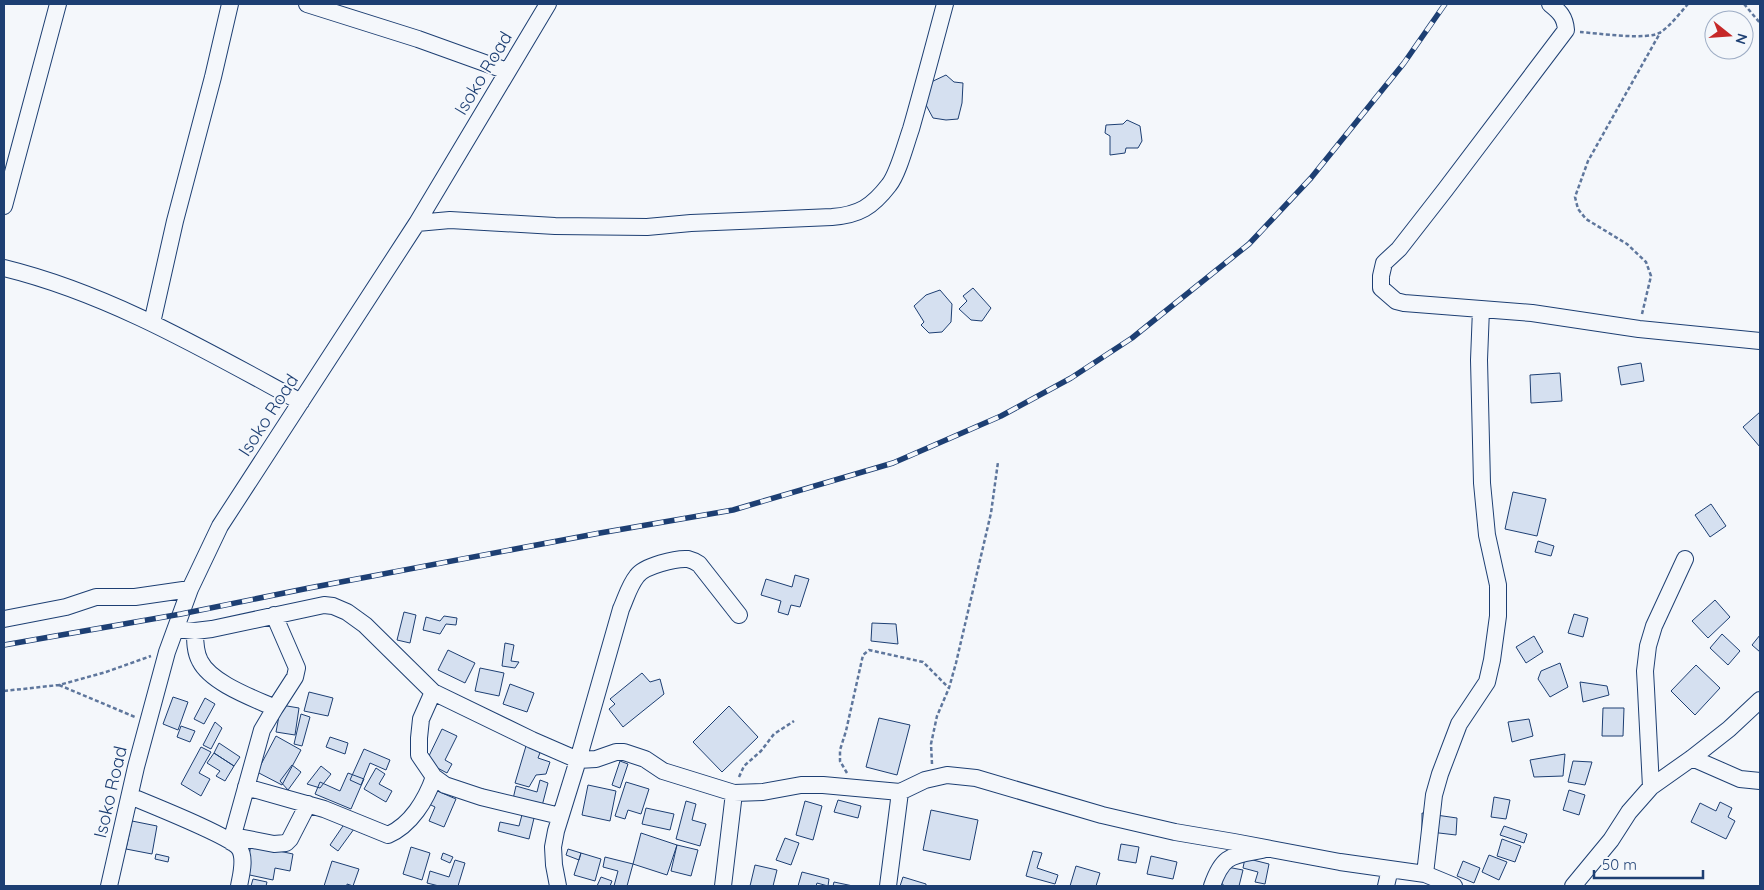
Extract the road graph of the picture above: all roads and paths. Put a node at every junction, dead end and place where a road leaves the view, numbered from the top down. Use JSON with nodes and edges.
{"nodes":[{"id":1,"x":58,"y":4,"type":"edge"},
{"id":2,"x":230,"y":4,"type":"edge"},
{"id":3,"x":307,"y":4,"type":"edge"},
{"id":4,"x":348,"y":4,"type":"edge"},
{"id":5,"x":548,"y":4,"type":"edge"},
{"id":6,"x":945,"y":4,"type":"edge"},
{"id":7,"x":1550,"y":4,"type":"edge"},
{"id":8,"x":1688,"y":4,"type":"edge"},
{"id":9,"x":1744,"y":4,"type":"edge"},
{"id":10,"x":361,"y":20,"type":"junction"},
{"id":11,"x":1760,"y":23,"type":"edge"},
{"id":12,"x":1566,"y":30,"type":"junction"},
{"id":13,"x":1660,"y":33,"type":"junction"},
{"id":14,"x":506,"y":71,"type":"junction"},
{"id":15,"x":4,"y":206,"type":"edge"},
{"id":16,"x":417,"y":223,"type":"junction"},
{"id":17,"x":4,"y":268,"type":"edge"},
{"id":18,"x":1481,"y":309,"type":"junction"},
{"id":19,"x":152,"y":323,"type":"junction"},
{"id":20,"x":1639,"y":330,"type":"junction"},
{"id":21,"x":1760,"y":342,"type":"edge"},
{"id":22,"x":301,"y":402,"type":"junction"},
{"id":23,"x":998,"y":462,"type":"dead end"},
{"id":24,"x":1685,"y":558,"type":"dead end"},
{"id":25,"x":190,"y":588,"type":"junction"},
{"id":26,"x":274,"y":615,"type":"junction"},
{"id":27,"x":739,"y":615,"type":"dead end"},
{"id":28,"x":4,"y":619,"type":"edge"},
{"id":29,"x":176,"y":629,"type":"junction"},
{"id":30,"x":195,"y":631,"type":"junction"},
{"id":31,"x":167,"y":652,"type":"junction"},
{"id":32,"x":59,"y":685,"type":"junction"},
{"id":33,"x":950,"y":688,"type":"junction"},
{"id":34,"x":4,"y":691,"type":"edge"},
{"id":35,"x":433,"y":692,"type":"junction"},
{"id":36,"x":1760,"y":700,"type":"edge"},
{"id":37,"x":275,"y":708,"type":"junction"},
{"id":38,"x":794,"y":721,"type":"dead end"},
{"id":39,"x":147,"y":723,"type":"junction"},
{"id":40,"x":1692,"y":758,"type":"junction"},
{"id":41,"x":578,"y":760,"type":"junction"},
{"id":42,"x":434,"y":777,"type":"junction"},
{"id":43,"x":932,"y":778,"type":"junction"},
{"id":44,"x":1760,"y":781,"type":"edge"},
{"id":45,"x":246,"y":787,"type":"junction"},
{"id":46,"x":1650,"y":787,"type":"junction"},
{"id":47,"x":857,"y":789,"type":"junction"},
{"id":48,"x":900,"y":792,"type":"junction"},
{"id":49,"x":734,"y":793,"type":"junction"},
{"id":50,"x":130,"y":796,"type":"junction"},
{"id":51,"x":308,"y":804,"type":"junction"},
{"id":52,"x":560,"y":816,"type":"junction"},
{"id":53,"x":232,"y":839,"type":"junction"},
{"id":54,"x":1269,"y":848,"type":"junction"},
{"id":55,"x":1390,"y":869,"type":"junction"},
{"id":56,"x":1425,"y":874,"type":"junction"},
{"id":57,"x":109,"y":886,"type":"edge"},
{"id":58,"x":239,"y":886,"type":"edge"},
{"id":59,"x":558,"y":886,"type":"edge"},
{"id":60,"x":723,"y":886,"type":"edge"},
{"id":61,"x":888,"y":886,"type":"edge"},
{"id":62,"x":1212,"y":886,"type":"edge"},
{"id":63,"x":1386,"y":886,"type":"edge"},
{"id":64,"x":1454,"y":886,"type":"edge"},
{"id":65,"x":1573,"y":886,"type":"edge"}],
"edges":[{"from":1,"to":15,"type":"street"},
{"from":2,"to":19,"type":"street"},
{"from":3,"to":10,"type":"street"},
{"from":4,"to":10,"type":"street"},
{"from":5,"to":14,"type":"street","name":"Isoko Road"},
{"from":6,"to":16,"type":"street"},
{"from":7,"to":12,"type":"street"},
{"from":8,"to":13,"type":"path"},
{"from":9,"to":11,"type":"path"},
{"from":10,"to":14,"type":"street"},
{"from":12,"to":13,"type":"path"},
{"from":12,"to":18,"type":"street"},
{"from":13,"to":20,"type":"path"},
{"from":14,"to":16,"type":"street","name":"Isoko Road"},
{"from":16,"to":22,"type":"street","name":"Isoko Road"},
{"from":17,"to":19,"type":"street"},
{"from":18,"to":20,"type":"street"},
{"from":18,"to":56,"type":"street"},
{"from":19,"to":22,"type":"street"},
{"from":20,"to":21,"type":"street"},
{"from":22,"to":25,"type":"street","name":"Isoko Road"},
{"from":23,"to":33,"type":"path"},
{"from":24,"to":46,"type":"street"},
{"from":25,"to":28,"type":"street"},
{"from":25,"to":29,"type":"street","name":"Isoko Road"},
{"from":26,"to":30,"type":"street"},
{"from":26,"to":35,"type":"street"},
{"from":26,"to":37,"type":"street"},
{"from":27,"to":41,"type":"street"},
{"from":29,"to":30,"type":"street"},
{"from":29,"to":31,"type":"street","name":"Isoko Road"},
{"from":30,"to":37,"type":"street"},
{"from":31,"to":32,"type":"path"},
{"from":31,"to":39,"type":"street","name":"Isoko Road"},
{"from":32,"to":34,"type":"path"},
{"from":32,"to":39,"type":"path"},
{"from":33,"to":43,"type":"path"},
{"from":33,"to":47,"type":"path"},
{"from":35,"to":41,"type":"street"},
{"from":35,"to":42,"type":"street"},
{"from":36,"to":40,"type":"street"},
{"from":37,"to":45,"type":"street"},
{"from":38,"to":49,"type":"path"},
{"from":39,"to":50,"type":"street","name":"Isoko Road"},
{"from":40,"to":44,"type":"street"},
{"from":40,"to":46,"type":"street"},
{"from":41,"to":49,"type":"street"},
{"from":41,"to":52,"type":"street"},
{"from":42,"to":51,"type":"street"},
{"from":42,"to":52,"type":"street"},
{"from":43,"to":48,"type":"street"},
{"from":43,"to":54,"type":"street"},
{"from":45,"to":51,"type":"street"},
{"from":45,"to":53,"type":"street"},
{"from":46,"to":65,"type":"street"},
{"from":47,"to":48,"type":"street"},
{"from":47,"to":49,"type":"street"},
{"from":48,"to":61,"type":"street"},
{"from":49,"to":60,"type":"street"},
{"from":50,"to":53,"type":"street"},
{"from":50,"to":57,"type":"street","name":"Isoko Road"},
{"from":51,"to":53,"type":"street"},
{"from":52,"to":59,"type":"street"},
{"from":53,"to":58,"type":"street"},
{"from":54,"to":55,"type":"street"},
{"from":54,"to":62,"type":"street"},
{"from":55,"to":56,"type":"street"},
{"from":55,"to":63,"type":"street"},
{"from":56,"to":64,"type":"street"}]}
